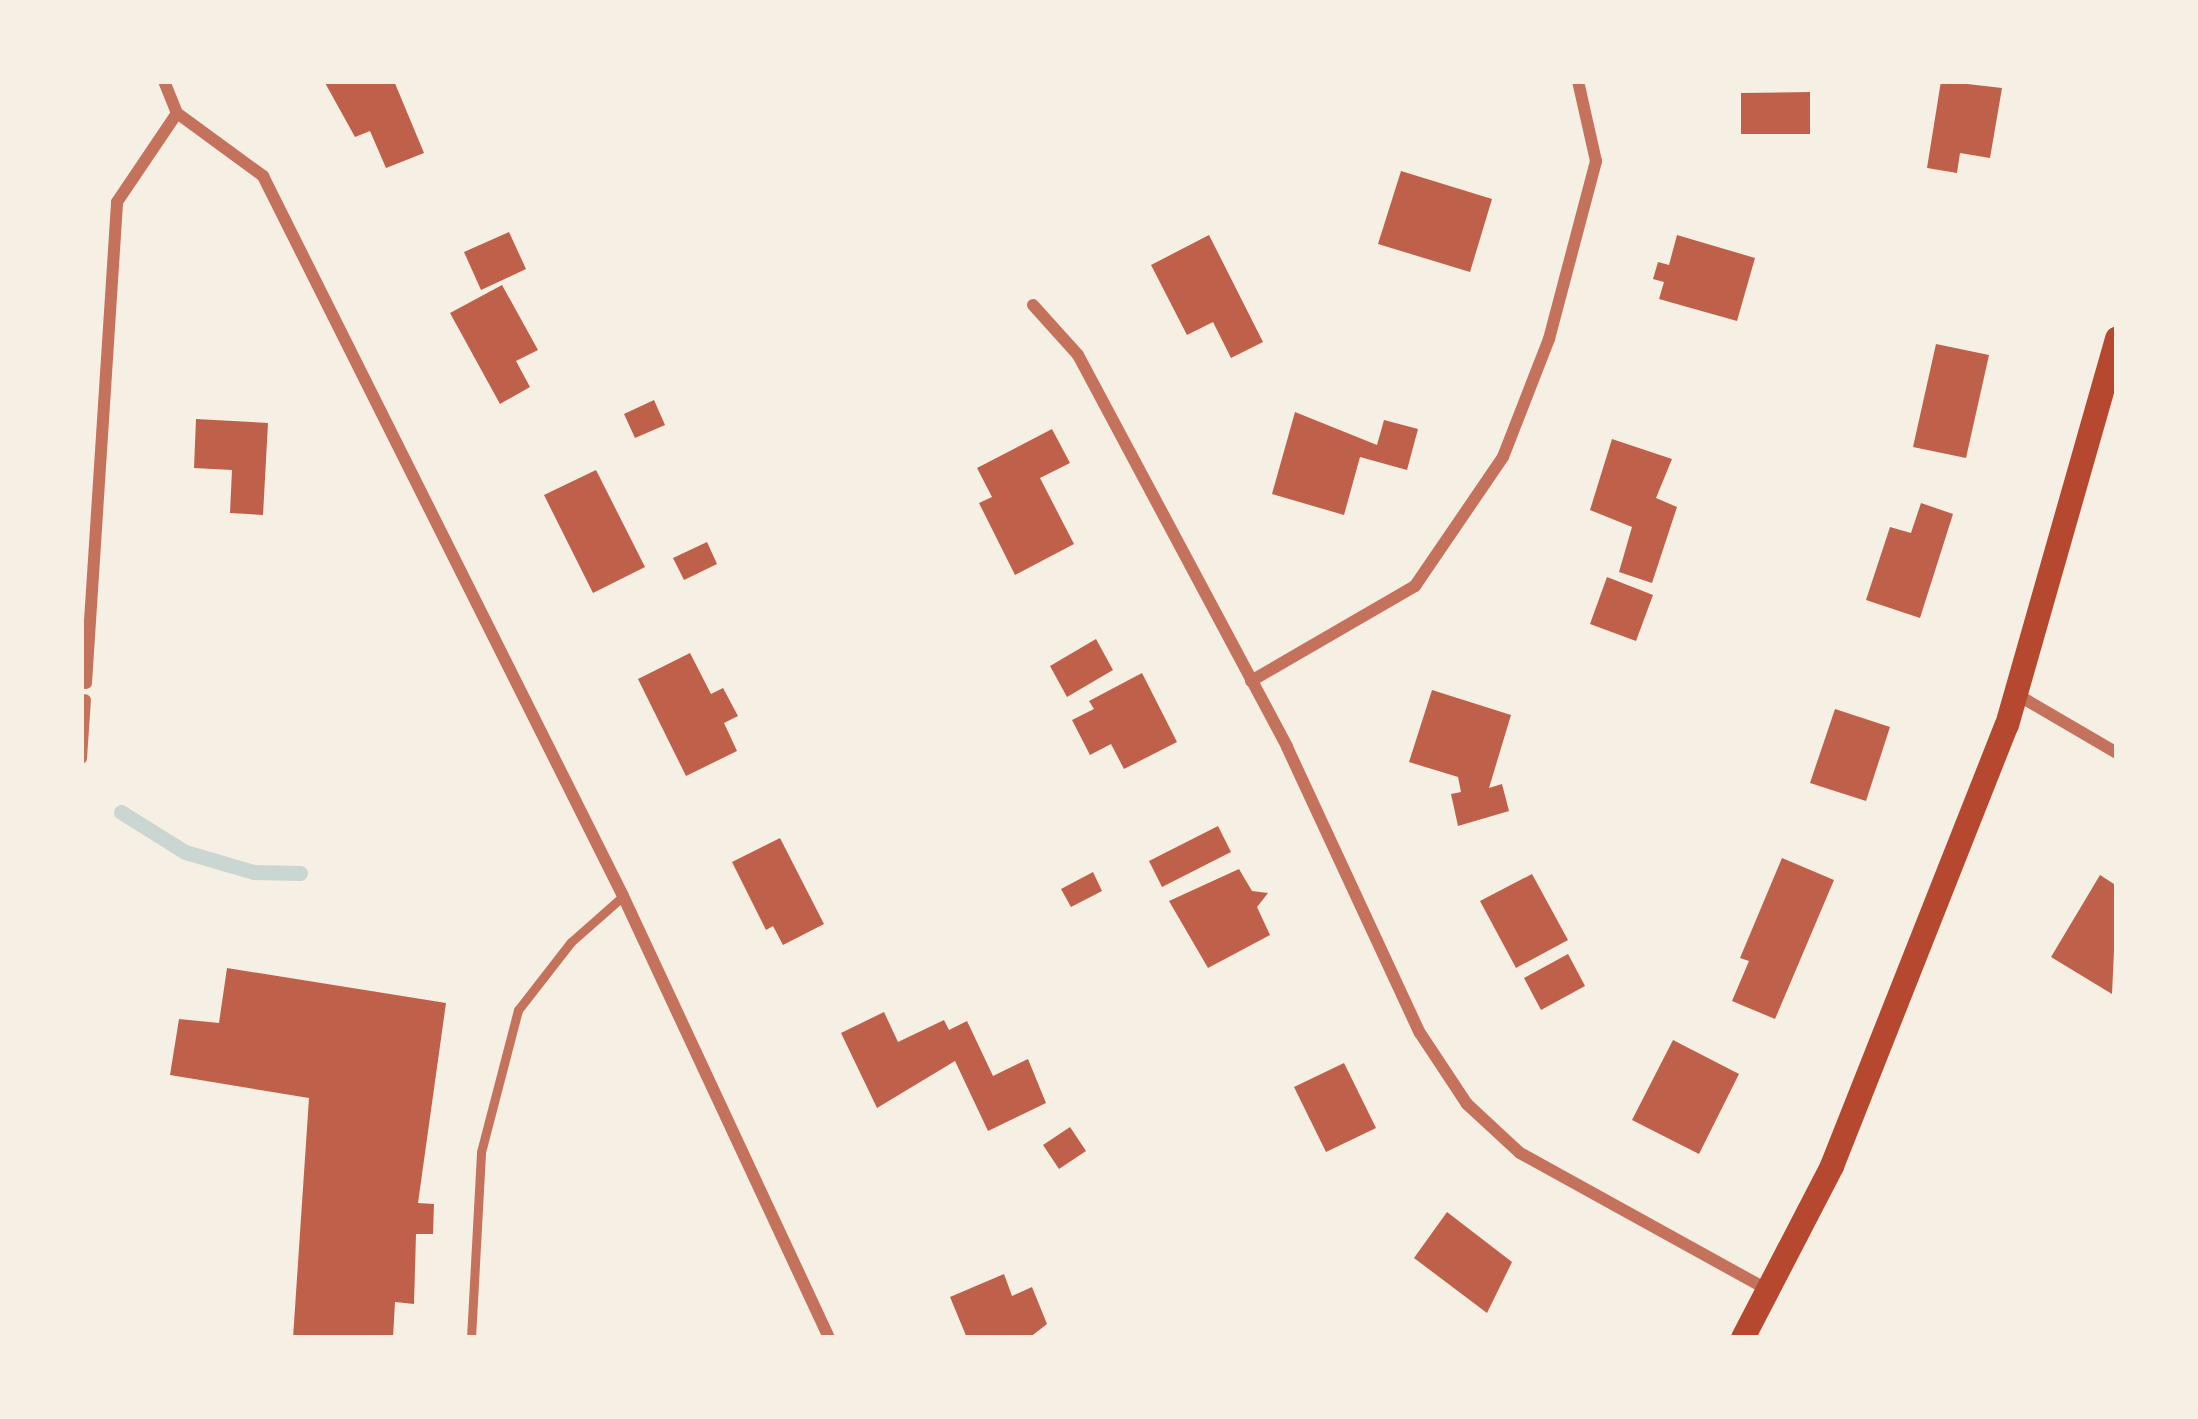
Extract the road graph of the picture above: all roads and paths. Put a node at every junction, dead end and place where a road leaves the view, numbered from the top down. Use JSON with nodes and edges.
{"nodes":[{"id":1,"x":164,"y":81,"type":"edge"},
{"id":2,"x":1579,"y":81,"type":"edge"},
{"id":3,"x":177,"y":112,"type":"junction"},
{"id":4,"x":1033,"y":305,"type":"dead end"},
{"id":5,"x":2117,"y":338,"type":"edge"},
{"id":6,"x":1251,"y":681,"type":"junction"},
{"id":7,"x":86,"y":683,"type":"dead end"},
{"id":8,"x":2017,"y":694,"type":"junction"},
{"id":9,"x":85,"y":700,"type":"dead end"},
{"id":10,"x":2117,"y":753,"type":"edge"},
{"id":11,"x":81,"y":758,"type":"edge"},
{"id":12,"x":622,"y":896,"type":"junction"},
{"id":13,"x":1768,"y":1290,"type":"junction"},
{"id":14,"x":471,"y":1338,"type":"edge"},
{"id":15,"x":829,"y":1338,"type":"edge"},
{"id":16,"x":1743,"y":1338,"type":"edge"}],
"edges":[{"from":1,"to":3,"type":"street"},
{"from":2,"to":6,"type":"street"},
{"from":3,"to":7,"type":"street"},
{"from":3,"to":12,"type":"street"},
{"from":4,"to":6,"type":"street"},
{"from":5,"to":8,"type":"main road"},
{"from":6,"to":13,"type":"street"},
{"from":8,"to":10,"type":"street"},
{"from":8,"to":13,"type":"main road"},
{"from":9,"to":11,"type":"street"},
{"from":12,"to":14,"type":"lane"},
{"from":12,"to":15,"type":"street"},
{"from":13,"to":16,"type":"main road"}]}
